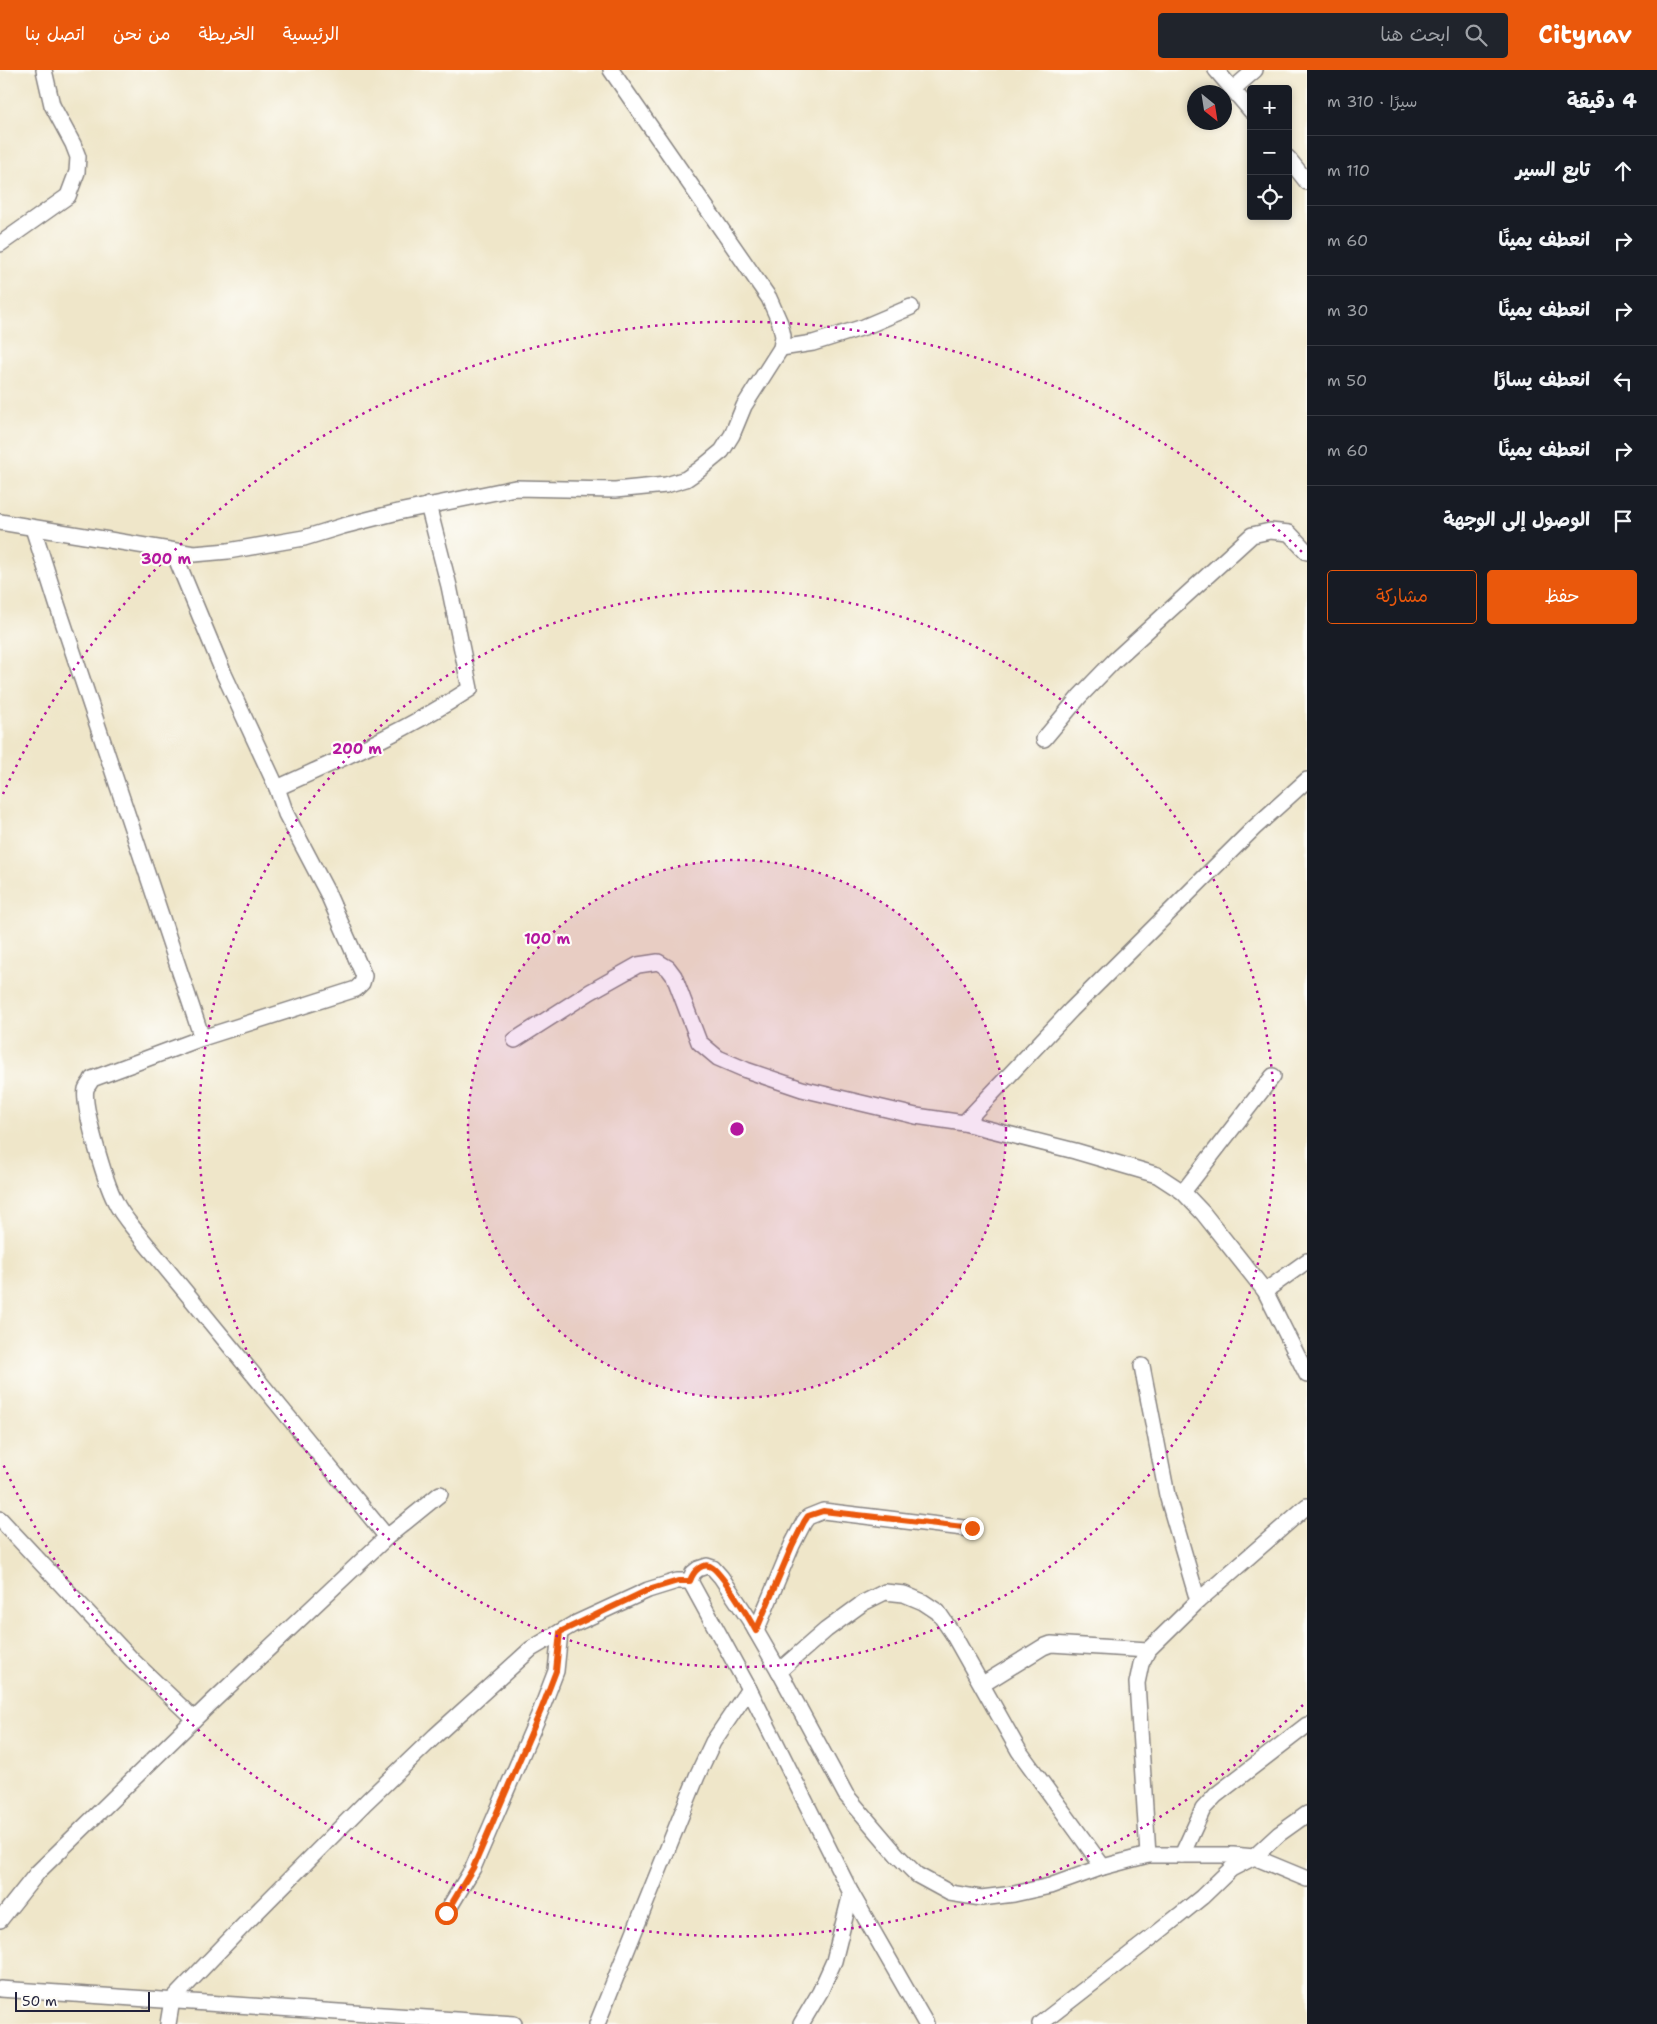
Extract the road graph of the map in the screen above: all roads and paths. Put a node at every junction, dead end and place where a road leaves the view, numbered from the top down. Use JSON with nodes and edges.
{"nodes":[{"id":1,"x":44,"y":70,"type":"edge"},
{"id":2,"x":611,"y":70,"type":"edge"},
{"id":3,"x":1216,"y":70,"type":"edge"},
{"id":4,"x":1255,"y":70,"type":"edge"},
{"id":5,"x":1234,"y":89,"type":"junction"},
{"id":6,"x":1247,"y":106,"type":"edge"},
{"id":7,"x":1292,"y":163,"type":"edge"},
{"id":8,"x":1307,"y":182,"type":"edge"},
{"id":9,"x":0,"y":244,"type":"edge"},
{"id":10,"x":911,"y":307,"type":"dead end"},
{"id":11,"x":781,"y":348,"type":"junction"},
{"id":12,"x":428,"y":505,"type":"junction"},
{"id":13,"x":0,"y":522,"type":"edge"},
{"id":14,"x":33,"y":528,"type":"junction"},
{"id":15,"x":173,"y":551,"type":"junction"},
{"id":16,"x":1307,"y":552,"type":"edge"},
{"id":17,"x":1044,"y":739,"type":"dead end"},
{"id":18,"x":1307,"y":780,"type":"edge"},
{"id":19,"x":277,"y":788,"type":"junction"},
{"id":20,"x":202,"y":1038,"type":"junction"},
{"id":21,"x":515,"y":1040,"type":"dead end"},
{"id":22,"x":1273,"y":1076,"type":"dead end"},
{"id":23,"x":964,"y":1123,"type":"junction"},
{"id":24,"x":1183,"y":1192,"type":"junction"},
{"id":25,"x":1307,"y":1261,"type":"edge"},
{"id":26,"x":1265,"y":1291,"type":"junction"},
{"id":27,"x":1142,"y":1366,"type":"dead end"},
{"id":28,"x":1307,"y":1375,"type":"edge"},
{"id":29,"x":440,"y":1494,"type":"dead end"},
{"id":30,"x":1307,"y":1506,"type":"edge"},
{"id":31,"x":0,"y":1519,"type":"edge"},
{"id":32,"x":972,"y":1528,"type":"dead end"},
{"id":33,"x":387,"y":1536,"type":"junction"},
{"id":34,"x":690,"y":1581,"type":"junction"},
{"id":35,"x":1198,"y":1601,"type":"junction"},
{"id":36,"x":756,"y":1631,"type":"junction"},
{"id":37,"x":560,"y":1632,"type":"junction"},
{"id":38,"x":1148,"y":1650,"type":"junction"},
{"id":39,"x":779,"y":1671,"type":"junction"},
{"id":40,"x":983,"y":1684,"type":"junction"},
{"id":41,"x":749,"y":1688,"type":"junction"},
{"id":42,"x":194,"y":1719,"type":"junction"},
{"id":43,"x":1307,"y":1725,"type":"edge"},
{"id":44,"x":1307,"y":1814,"type":"edge"},
{"id":45,"x":1148,"y":1855,"type":"junction"},
{"id":46,"x":1182,"y":1855,"type":"junction"},
{"id":47,"x":1254,"y":1857,"type":"junction"},
{"id":48,"x":1103,"y":1867,"type":"junction"},
{"id":49,"x":1307,"y":1879,"type":"edge"},
{"id":50,"x":852,"y":1893,"type":"junction"},
{"id":51,"x":446,"y":1913,"type":"dead end"},
{"id":52,"x":0,"y":1920,"type":"edge"},
{"id":53,"x":0,"y":1989,"type":"edge"},
{"id":54,"x":172,"y":2000,"type":"junction"},
{"id":55,"x":354,"y":2018,"type":"edge"},
{"id":56,"x":168,"y":2024,"type":"edge"},
{"id":57,"x":514,"y":2024,"type":"edge"},
{"id":58,"x":597,"y":2024,"type":"edge"},
{"id":59,"x":801,"y":2024,"type":"edge"},
{"id":60,"x":926,"y":2024,"type":"edge"},
{"id":61,"x":1040,"y":2024,"type":"edge"}],
"edges":[{"from":1,"to":9,"type":"street"},
{"from":2,"to":11,"type":"street"},
{"from":3,"to":5,"type":"street"},
{"from":4,"to":5,"type":"street"},
{"from":5,"to":6,"type":"street"},
{"from":7,"to":8,"type":"street"},
{"from":10,"to":11,"type":"street"},
{"from":11,"to":12,"type":"street"},
{"from":12,"to":15,"type":"street"},
{"from":12,"to":19,"type":"street"},
{"from":13,"to":14,"type":"street"},
{"from":14,"to":15,"type":"street"},
{"from":14,"to":20,"type":"street"},
{"from":15,"to":19,"type":"street"},
{"from":16,"to":17,"type":"street"},
{"from":18,"to":23,"type":"street"},
{"from":19,"to":20,"type":"street"},
{"from":20,"to":33,"type":"street"},
{"from":21,"to":23,"type":"street"},
{"from":22,"to":24,"type":"street"},
{"from":23,"to":24,"type":"street"},
{"from":24,"to":26,"type":"street"},
{"from":25,"to":26,"type":"street"},
{"from":26,"to":28,"type":"street"},
{"from":27,"to":35,"type":"street"},
{"from":29,"to":33,"type":"street"},
{"from":30,"to":35,"type":"street"},
{"from":31,"to":42,"type":"street"},
{"from":32,"to":36,"type":"street"},
{"from":33,"to":42,"type":"street"},
{"from":34,"to":36,"type":"street"},
{"from":34,"to":37,"type":"street"},
{"from":34,"to":41,"type":"street"},
{"from":35,"to":38,"type":"street"},
{"from":36,"to":39,"type":"street"},
{"from":37,"to":51,"type":"street"},
{"from":37,"to":54,"type":"street"},
{"from":38,"to":40,"type":"street"},
{"from":38,"to":45,"type":"street"},
{"from":39,"to":40,"type":"street"},
{"from":39,"to":48,"type":"street"},
{"from":40,"to":48,"type":"street"},
{"from":41,"to":50,"type":"street"},
{"from":41,"to":58,"type":"street"},
{"from":42,"to":52,"type":"street"},
{"from":43,"to":46,"type":"street"},
{"from":44,"to":47,"type":"street"},
{"from":45,"to":46,"type":"street"},
{"from":45,"to":48,"type":"street"},
{"from":46,"to":47,"type":"street"},
{"from":47,"to":49,"type":"street"},
{"from":47,"to":61,"type":"street"},
{"from":50,"to":59,"type":"street"},
{"from":50,"to":60,"type":"street"},
{"from":53,"to":54,"type":"street"},
{"from":54,"to":55,"type":"street"},
{"from":54,"to":56,"type":"street"},
{"from":55,"to":57,"type":"street"}]}
